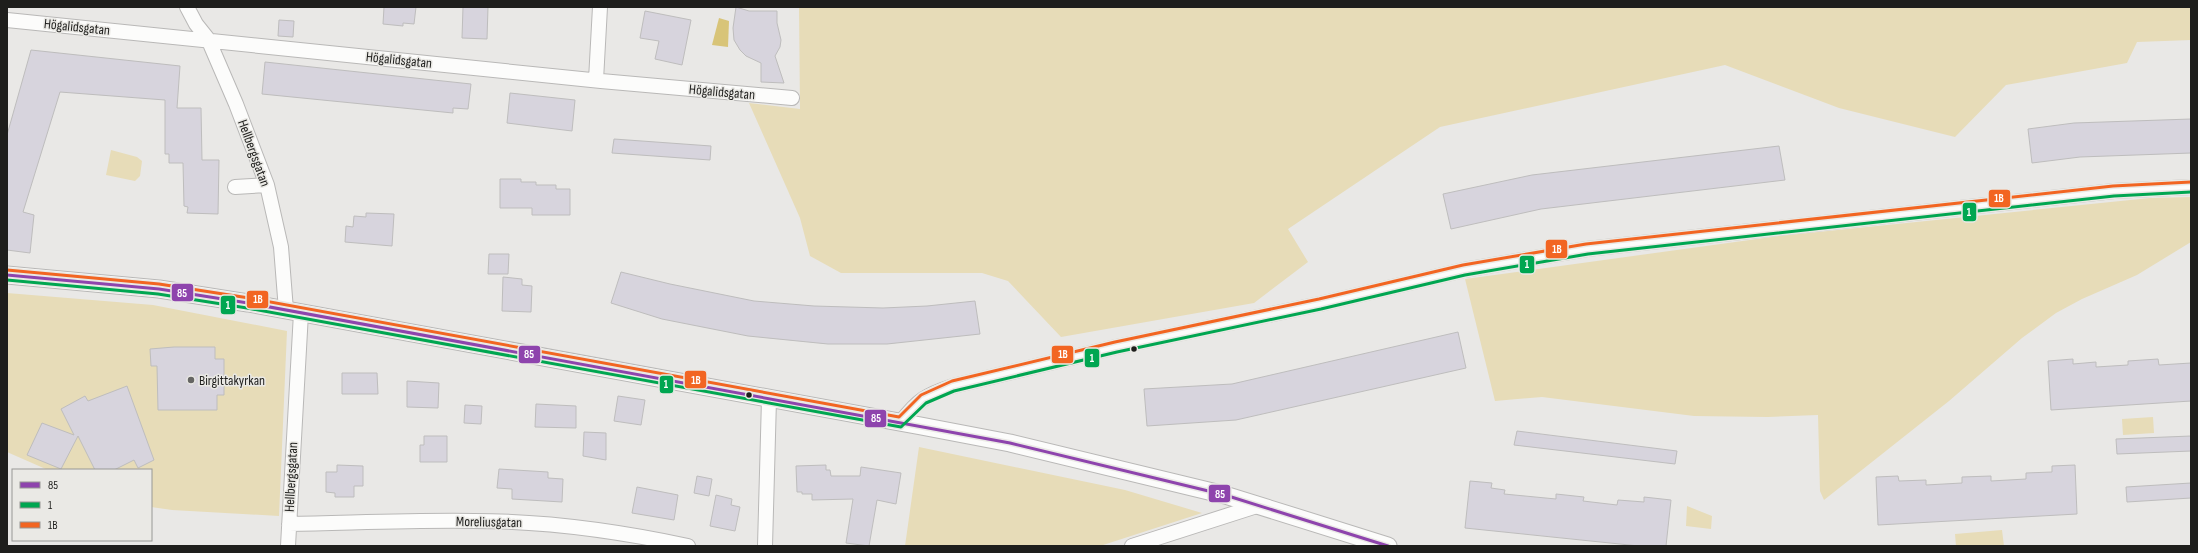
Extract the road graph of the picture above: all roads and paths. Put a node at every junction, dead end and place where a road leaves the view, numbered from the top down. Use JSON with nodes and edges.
{"nodes":[{"id":1,"x":187,"y":7,"type":"edge"},
{"id":2,"x":600,"y":7,"type":"edge"},
{"id":3,"x":7,"y":20,"type":"edge"},
{"id":4,"x":208,"y":39,"type":"junction"},
{"id":5,"x":596,"y":80,"type":"junction"},
{"id":6,"x":792,"y":98,"type":"dead end"},
{"id":7,"x":267,"y":185,"type":"junction"},
{"id":8,"x":235,"y":187,"type":"dead end"},
{"id":9,"x":2191,"y":187,"type":"edge"},
{"id":10,"x":7,"y":275,"type":"edge"},
{"id":11,"x":293,"y":311,"type":"junction"},
{"id":12,"x":769,"y":399,"type":"junction"},
{"id":13,"x":901,"y":422,"type":"junction"},
{"id":14,"x":1260,"y":505,"type":"junction"},
{"id":15,"x":289,"y":524,"type":"junction"},
{"id":16,"x":288,"y":546,"type":"edge"},
{"id":17,"x":688,"y":546,"type":"edge"},
{"id":18,"x":765,"y":546,"type":"edge"},
{"id":19,"x":1132,"y":546,"type":"edge"},
{"id":20,"x":1388,"y":546,"type":"edge"}],
"edges":[{"from":1,"to":4,"type":"street","name":"Hellbergsgatan"},
{"from":2,"to":5,"type":"street"},
{"from":3,"to":4,"type":"street","name":"Högalidsgatan"},
{"from":4,"to":5,"type":"street","name":"Högalidsgatan"},
{"from":4,"to":7,"type":"street","name":"Hellbergsgatan"},
{"from":5,"to":6,"type":"street","name":"Högalidsgatan"},
{"from":7,"to":8,"type":"street"},
{"from":7,"to":11,"type":"street","name":"Hellbergsgatan"},
{"from":9,"to":13,"type":"street"},
{"from":10,"to":11,"type":"street"},
{"from":11,"to":12,"type":"street"},
{"from":11,"to":15,"type":"street","name":"Hellbergsgatan"},
{"from":12,"to":13,"type":"street"},
{"from":12,"to":18,"type":"street"},
{"from":13,"to":14,"type":"street"},
{"from":14,"to":19,"type":"street"},
{"from":14,"to":20,"type":"street"},
{"from":15,"to":16,"type":"street","name":"Hellbergsgatan"},
{"from":15,"to":17,"type":"street","name":"Moreliusgatan"}]}
